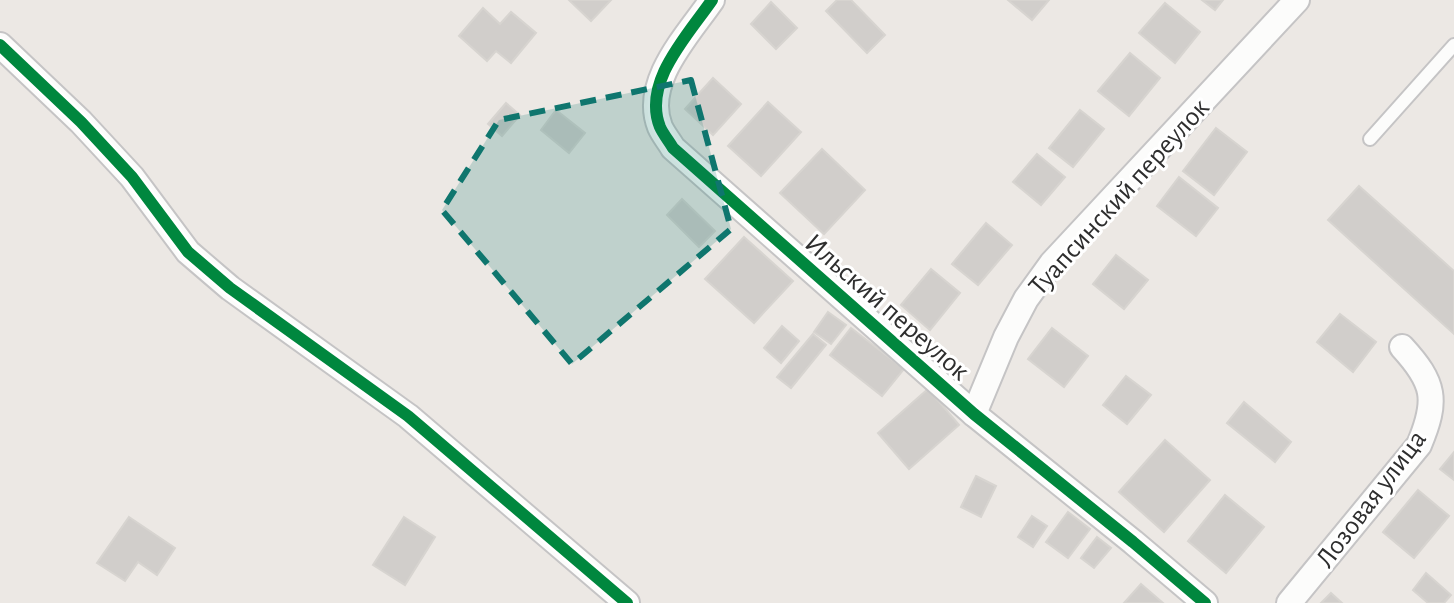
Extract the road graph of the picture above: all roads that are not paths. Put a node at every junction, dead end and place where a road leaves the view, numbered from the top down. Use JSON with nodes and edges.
{"nodes":[{"id":1,"x":712,"y":0,"type":"edge"},
{"id":2,"x":1297,"y":0,"type":"edge"},
{"id":3,"x":0,"y":45,"type":"edge"},
{"id":4,"x":1454,"y":45,"type":"edge"},
{"id":5,"x":1370,"y":139,"type":"dead end"},
{"id":6,"x":1402,"y":347,"type":"dead end"},
{"id":7,"x":974,"y":414,"type":"junction"},
{"id":8,"x":627,"y":603,"type":"edge"},
{"id":9,"x":1205,"y":603,"type":"edge"},
{"id":10,"x":1289,"y":603,"type":"edge"}],
"edges":[{"from":1,"to":7,"type":"street","name":"Ильский переулок"},
{"from":2,"to":7,"type":"street","name":"Туапсинский переулок"},
{"from":3,"to":8,"type":"street"},
{"from":4,"to":5,"type":"lane"},
{"from":6,"to":10,"type":"street","name":"Лозовая улица"},
{"from":7,"to":9,"type":"street","name":"Ильский переулок"}]}
